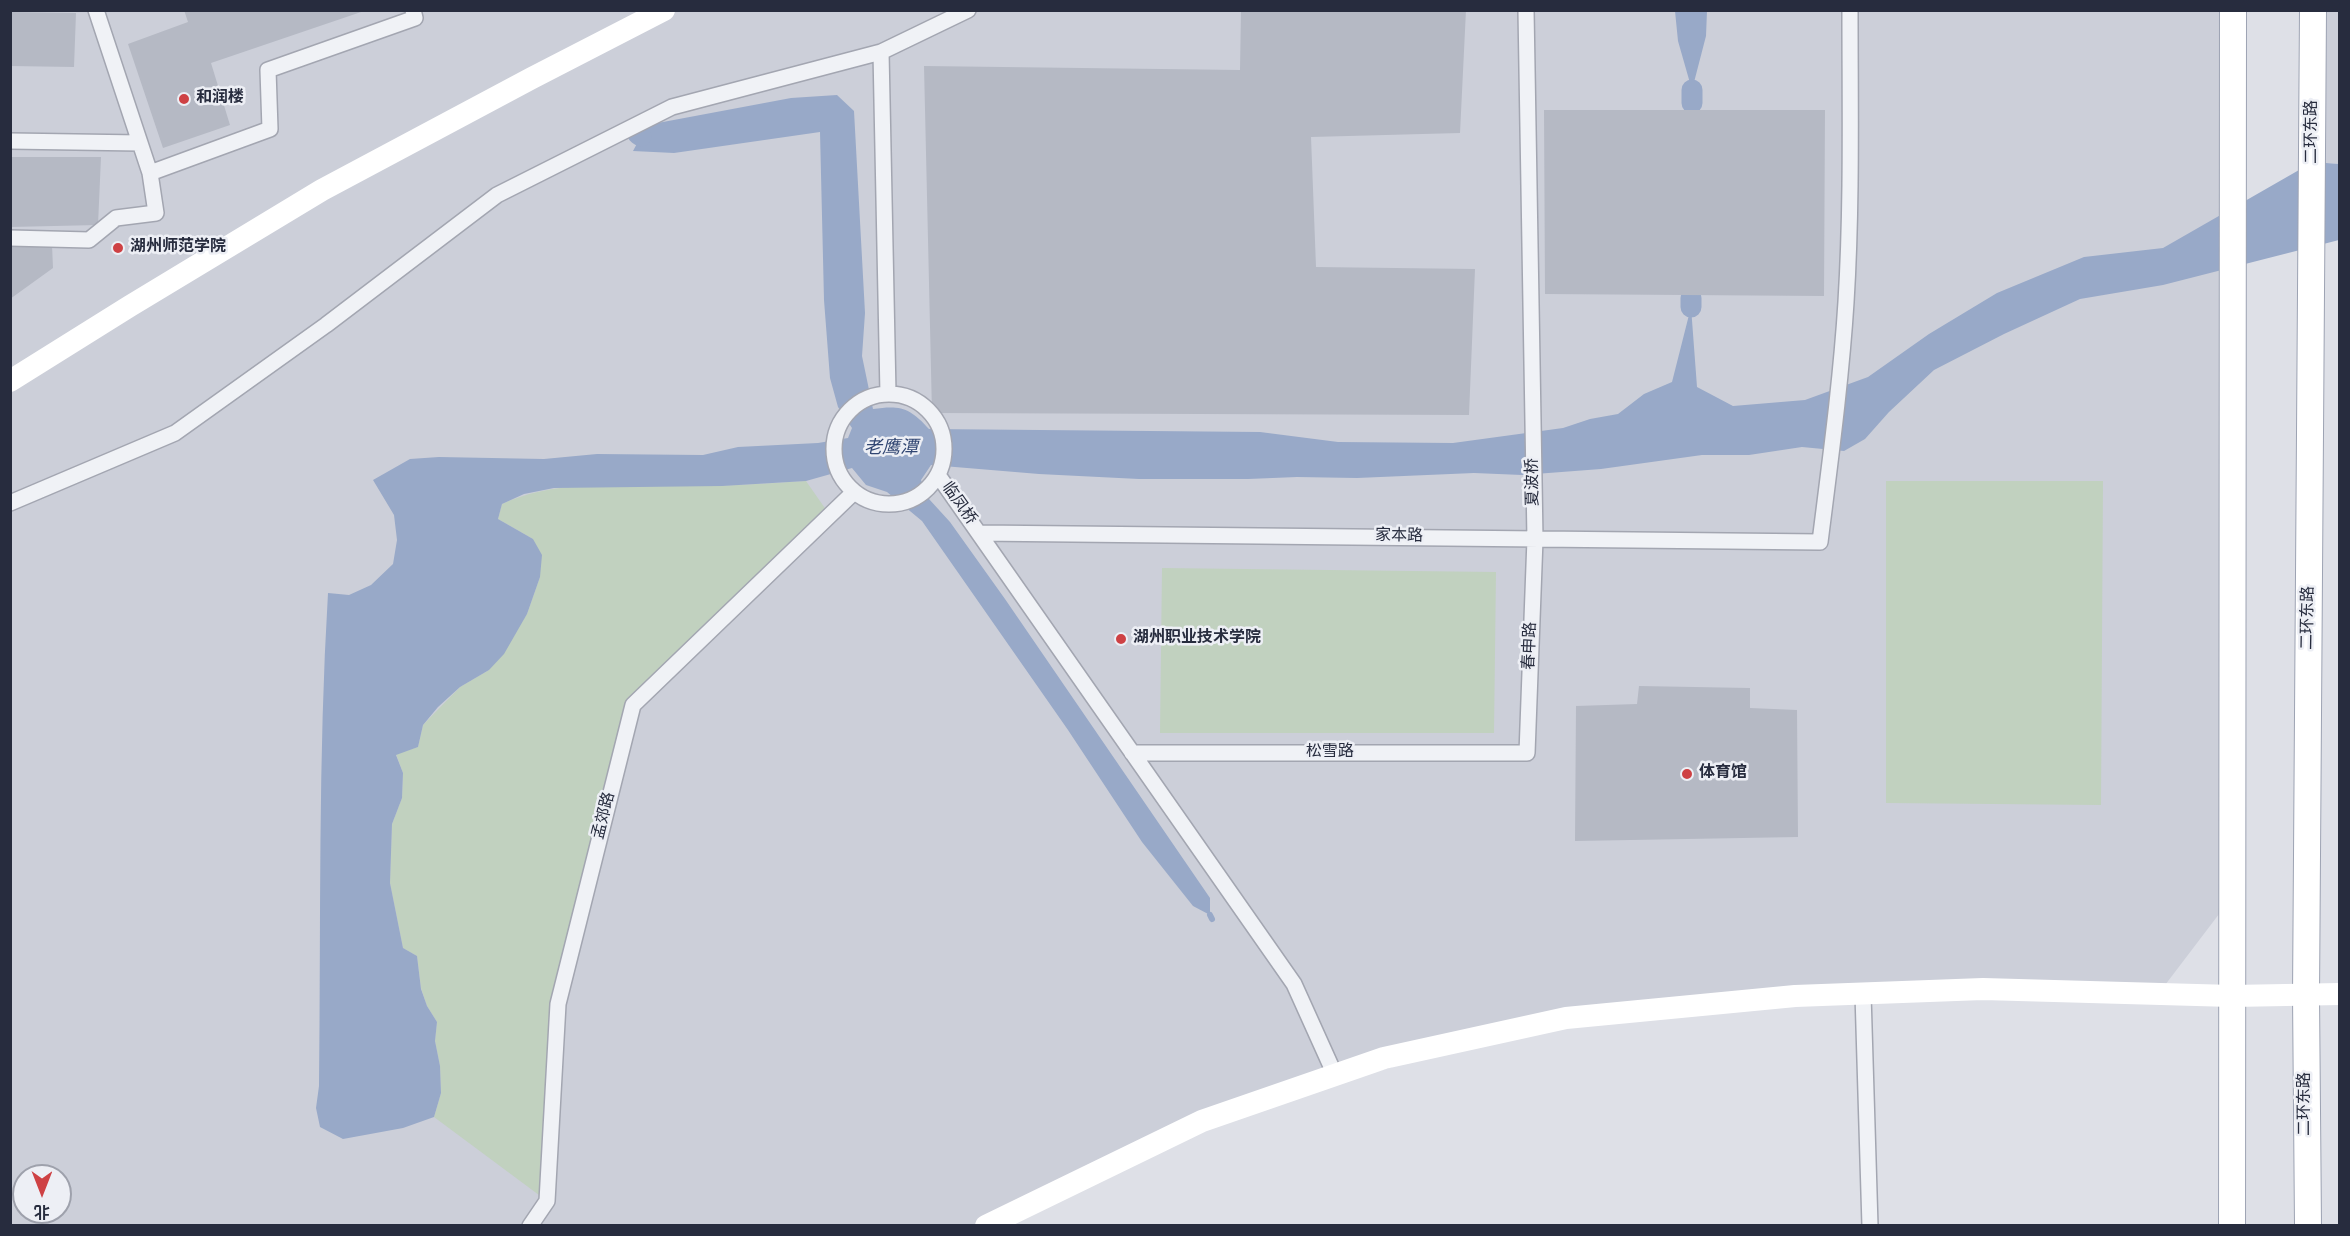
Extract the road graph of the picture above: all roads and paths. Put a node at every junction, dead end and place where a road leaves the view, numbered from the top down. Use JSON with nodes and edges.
{"nodes":[{"id":1,"x":96,"y":10,"type":"edge"},
{"id":2,"x":413,"y":10,"type":"edge"},
{"id":3,"x":664,"y":10,"type":"edge"},
{"id":4,"x":968,"y":10,"type":"edge"},
{"id":5,"x":1526,"y":10,"type":"edge"},
{"id":6,"x":1850,"y":10,"type":"edge"},
{"id":7,"x":2233,"y":10,"type":"edge"},
{"id":8,"x":2313,"y":10,"type":"edge"},
{"id":9,"x":881,"y":52,"type":"junction"},
{"id":10,"x":10,"y":141,"type":"edge"},
{"id":11,"x":140,"y":143,"type":"junction"},
{"id":12,"x":150,"y":173,"type":"junction"},
{"id":13,"x":10,"y":238,"type":"edge"},
{"id":14,"x":10,"y":381,"type":"edge"},
{"id":15,"x":881,"y":394,"type":"junction"},
{"id":16,"x":936,"y":477,"type":"junction"},
{"id":17,"x":853,"y":493,"type":"junction"},
{"id":18,"x":10,"y":503,"type":"edge"},
{"id":19,"x":979,"y":533,"type":"junction"},
{"id":20,"x":1535,"y":539,"type":"junction"},
{"id":21,"x":1132,"y":753,"type":"junction"},
{"id":22,"x":1527,"y":753,"type":"joint"},
{"id":23,"x":1863,"y":994,"type":"junction"},
{"id":24,"x":2340,"y":994,"type":"edge"},
{"id":25,"x":2306,"y":995,"type":"junction"},
{"id":26,"x":2232,"y":996,"type":"junction"},
{"id":27,"x":1335,"y":1075,"type":"junction"},
{"id":28,"x":530,"y":1226,"type":"edge"},
{"id":29,"x":986,"y":1226,"type":"edge"},
{"id":30,"x":1870,"y":1226,"type":"edge"},
{"id":31,"x":2232,"y":1226,"type":"edge"},
{"id":32,"x":2307,"y":1226,"type":"edge"}],
"edges":[{"from":1,"to":11,"type":"street"},
{"from":2,"to":12,"type":"street"},
{"from":3,"to":14,"type":"main road"},
{"from":4,"to":9,"type":"street"},
{"from":5,"to":20,"type":"street","name":"夏波桥"},
{"from":6,"to":20,"type":"street","name":"家本路"},
{"from":7,"to":26,"type":"main road"},
{"from":8,"to":25,"type":"main road","name":"二环东路"},
{"from":9,"to":15,"type":"street"},
{"from":9,"to":18,"type":"street"},
{"from":10,"to":11,"type":"street"},
{"from":11,"to":12,"type":"street"},
{"from":12,"to":13,"type":"street"},
{"from":15,"to":16,"type":"street"},
{"from":15,"to":17,"type":"street"},
{"from":16,"to":17,"type":"street"},
{"from":16,"to":19,"type":"street","name":"临凤桥"},
{"from":17,"to":28,"type":"street","name":"孟郊路"},
{"from":19,"to":20,"type":"street","name":"家本路"},
{"from":19,"to":21,"type":"street","name":"临凤桥"},
{"from":20,"to":22,"type":"street","name":"春申路"},
{"from":21,"to":22,"type":"street","name":"松雪路"},
{"from":21,"to":27,"type":"street","name":"临凤桥"},
{"from":23,"to":26,"type":"main road"},
{"from":23,"to":27,"type":"main road"},
{"from":23,"to":30,"type":"street"},
{"from":24,"to":25,"type":"main road"},
{"from":25,"to":26,"type":"main road"},
{"from":25,"to":32,"type":"main road","name":"二环东路"},
{"from":26,"to":31,"type":"main road"},
{"from":27,"to":29,"type":"main road"}]}
